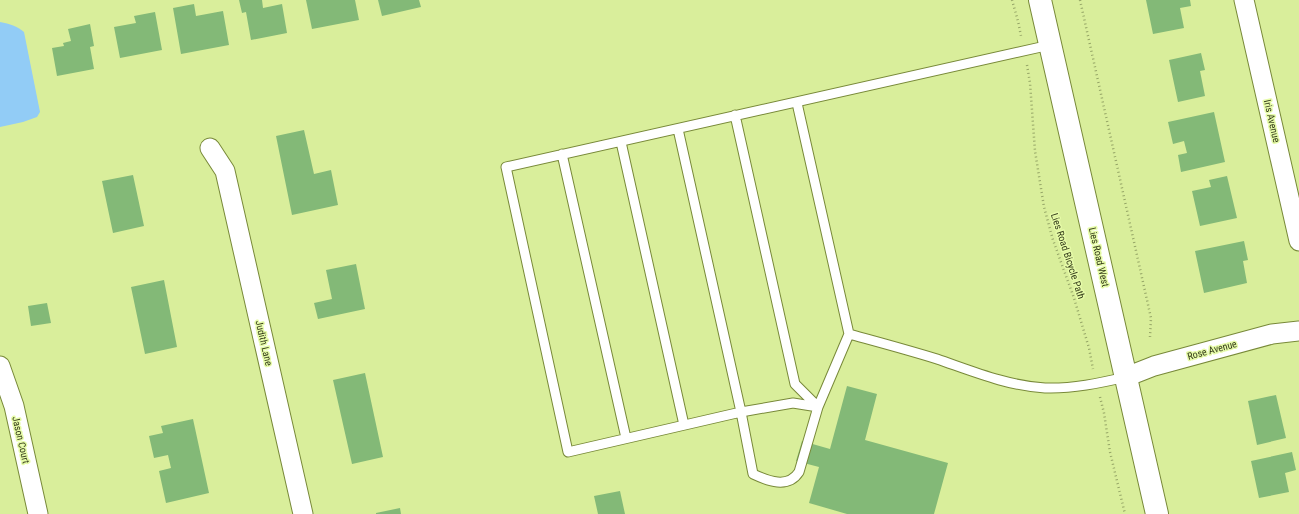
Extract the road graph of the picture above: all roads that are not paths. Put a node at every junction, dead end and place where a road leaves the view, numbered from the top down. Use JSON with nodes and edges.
{"nodes":[{"id":1,"x":1040,"y":0,"type":"edge"},
{"id":2,"x":1244,"y":0,"type":"edge"},
{"id":3,"x":1050,"y":46,"type":"junction"},
{"id":4,"x":797,"y":103,"type":"junction"},
{"id":5,"x":735,"y":115,"type":"junction"},
{"id":6,"x":678,"y":129,"type":"junction"},
{"id":7,"x":621,"y":142,"type":"junction"},
{"id":8,"x":210,"y":148,"type":"dead end"},
{"id":9,"x":562,"y":154,"type":"junction"},
{"id":10,"x":1299,"y":241,"type":"edge"},
{"id":11,"x":1299,"y":331,"type":"edge"},
{"id":12,"x":849,"y":334,"type":"junction"},
{"id":13,"x":0,"y":366,"type":"edge"},
{"id":14,"x":1126,"y":377,"type":"junction"},
{"id":15,"x":818,"y":407,"type":"junction"},
{"id":16,"x":741,"y":412,"type":"junction"},
{"id":17,"x":684,"y":425,"type":"junction"},
{"id":18,"x":626,"y":438,"type":"junction"},
{"id":19,"x":38,"y":514,"type":"edge"},
{"id":20,"x":303,"y":514,"type":"edge"},
{"id":21,"x":1157,"y":514,"type":"edge"}],
"edges":[{"from":1,"to":3,"type":"street","name":"Lies Road West"},
{"from":2,"to":10,"type":"street","name":"Iris Avenue"},
{"from":3,"to":4,"type":"lane"},
{"from":3,"to":14,"type":"street","name":"Lies Road West"},
{"from":4,"to":5,"type":"lane"},
{"from":4,"to":12,"type":"lane"},
{"from":5,"to":6,"type":"lane"},
{"from":5,"to":15,"type":"lane"},
{"from":6,"to":7,"type":"lane"},
{"from":6,"to":16,"type":"lane"},
{"from":7,"to":9,"type":"lane"},
{"from":7,"to":17,"type":"lane"},
{"from":8,"to":20,"type":"street","name":"Judith Lane"},
{"from":9,"to":18,"type":"lane"},
{"from":9,"to":18,"type":"lane"},
{"from":11,"to":14,"type":"street","name":"Rose Avenue"},
{"from":12,"to":14,"type":"lane"},
{"from":12,"to":15,"type":"lane"},
{"from":13,"to":19,"type":"street","name":"Jason Court"},
{"from":14,"to":21,"type":"street","name":"Lies Road West"},
{"from":15,"to":16,"type":"lane"},
{"from":15,"to":16,"type":"lane"},
{"from":16,"to":17,"type":"lane"},
{"from":17,"to":18,"type":"lane"}]}
